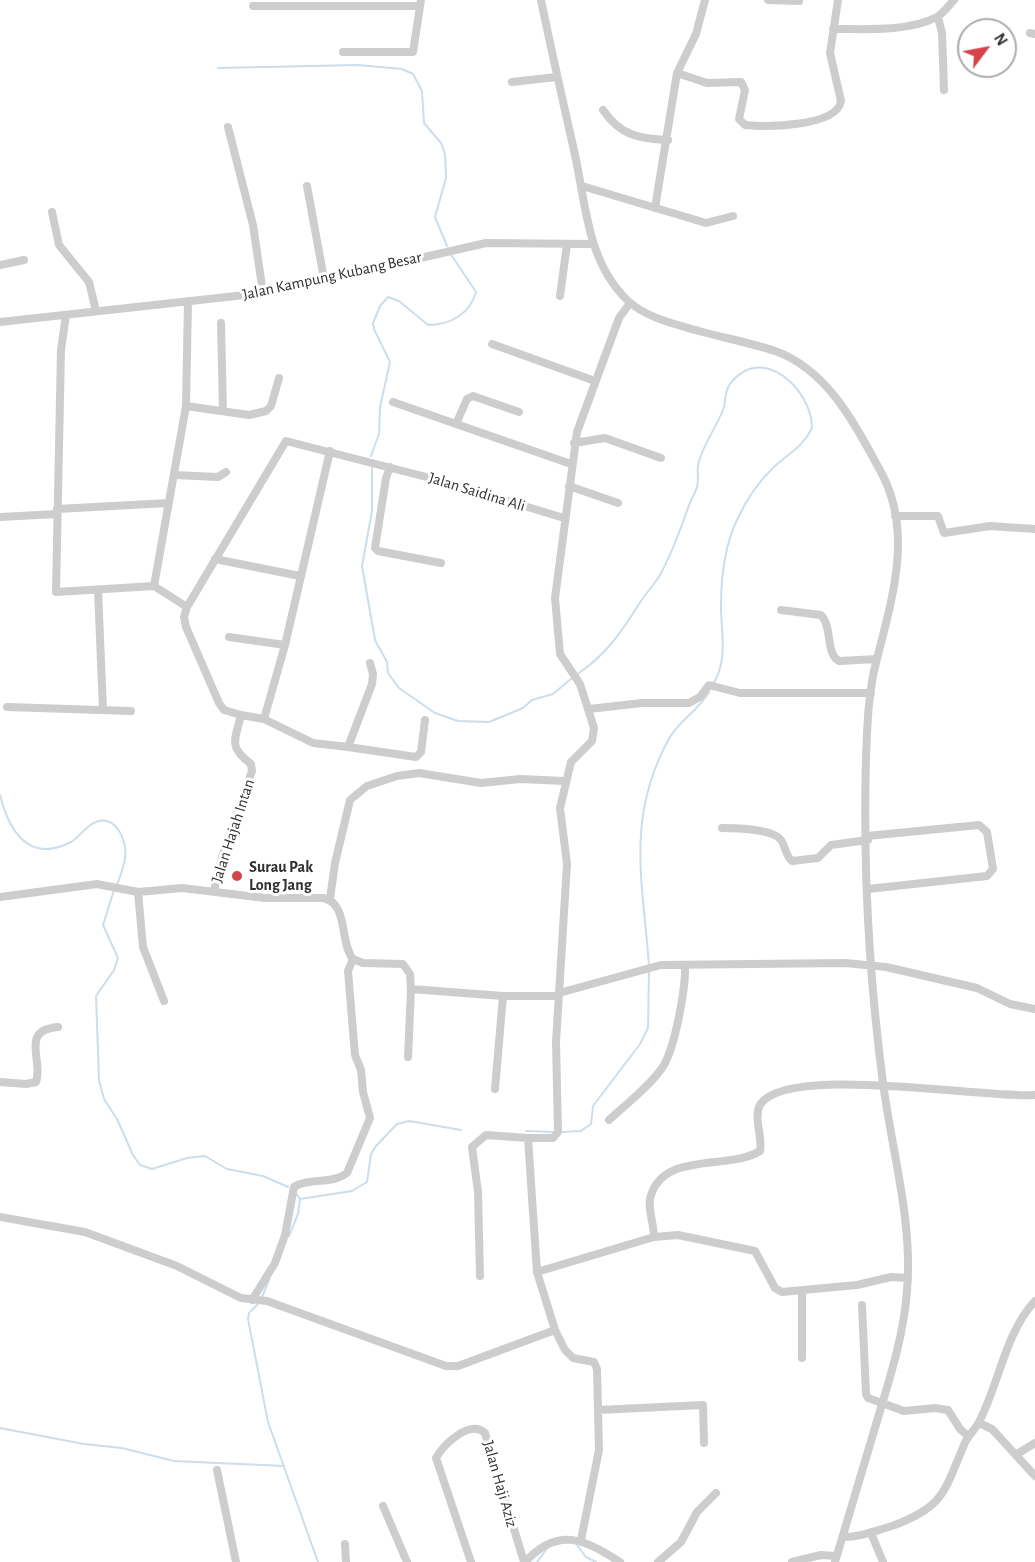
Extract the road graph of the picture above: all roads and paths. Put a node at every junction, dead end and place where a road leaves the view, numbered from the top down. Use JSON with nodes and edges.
{"nodes":[{"id":1,"x":541,"y":0,"type":"edge"},
{"id":2,"x":705,"y":0,"type":"edge"},
{"id":3,"x":768,"y":0,"type":"edge"},
{"id":4,"x":838,"y":0,"type":"edge"},
{"id":5,"x":954,"y":0,"type":"edge"},
{"id":6,"x":799,"y":1,"type":"edge"},
{"id":7,"x":421,"y":3,"type":"edge"},
{"id":8,"x":253,"y":6,"type":"dead end"},
{"id":9,"x":938,"y":17,"type":"junction"},
{"id":10,"x":833,"y":28,"type":"junction"},
{"id":11,"x":343,"y":52,"type":"dead end"},
{"id":12,"x":677,"y":73,"type":"junction"},
{"id":13,"x":556,"y":77,"type":"junction"},
{"id":14,"x":512,"y":82,"type":"dead end"},
{"id":15,"x":944,"y":90,"type":"dead end"},
{"id":16,"x":603,"y":110,"type":"dead end"},
{"id":17,"x":228,"y":127,"type":"dead end"},
{"id":18,"x":668,"y":140,"type":"junction"},
{"id":19,"x":307,"y":186,"type":"dead end"},
{"id":20,"x":582,"y":186,"type":"junction"},
{"id":21,"x":655,"y":208,"type":"junction"},
{"id":22,"x":52,"y":212,"type":"dead end"},
{"id":23,"x":733,"y":216,"type":"dead end"},
{"id":24,"x":567,"y":244,"type":"junction"},
{"id":25,"x":592,"y":244,"type":"junction"},
{"id":26,"x":24,"y":260,"type":"dead end"},
{"id":27,"x":0,"y":265,"type":"edge"},
{"id":28,"x":324,"y":279,"type":"junction"},
{"id":29,"x":263,"y":293,"type":"junction"},
{"id":30,"x":560,"y":296,"type":"dead end"},
{"id":31,"x":188,"y":301,"type":"junction"},
{"id":32,"x":630,"y":303,"type":"junction"},
{"id":33,"x":96,"y":311,"type":"junction"},
{"id":34,"x":66,"y":315,"type":"junction"},
{"id":35,"x":0,"y":322,"type":"edge"},
{"id":36,"x":221,"y":323,"type":"dead end"},
{"id":37,"x":492,"y":344,"type":"dead end"},
{"id":38,"x":279,"y":378,"type":"dead end"},
{"id":39,"x":595,"y":381,"type":"junction"},
{"id":40,"x":393,"y":402,"type":"dead end"},
{"id":41,"x":186,"y":406,"type":"junction"},
{"id":42,"x":223,"y":411,"type":"junction"},
{"id":43,"x":519,"y":412,"type":"dead end"},
{"id":44,"x":456,"y":424,"type":"junction"},
{"id":45,"x":574,"y":443,"type":"junction"},
{"id":46,"x":330,"y":451,"type":"junction"},
{"id":47,"x":661,"y":458,"type":"dead end"},
{"id":48,"x":570,"y":464,"type":"junction"},
{"id":49,"x":390,"y":467,"type":"junction"},
{"id":50,"x":226,"y":472,"type":"dead end"},
{"id":51,"x":174,"y":475,"type":"junction"},
{"id":52,"x":569,"y":486,"type":"junction"},
{"id":53,"x":169,"y":503,"type":"junction"},
{"id":54,"x":618,"y":503,"type":"dead end"},
{"id":55,"x":57,"y":512,"type":"junction"},
{"id":56,"x":895,"y":516,"type":"junction"},
{"id":57,"x":0,"y":517,"type":"edge"},
{"id":58,"x":564,"y":518,"type":"junction"},
{"id":59,"x":1035,"y":529,"type":"edge"},
{"id":60,"x":215,"y":559,"type":"junction"},
{"id":61,"x":441,"y":563,"type":"dead end"},
{"id":62,"x":300,"y":576,"type":"junction"},
{"id":63,"x":154,"y":586,"type":"junction"},
{"id":64,"x":98,"y":590,"type":"junction"},
{"id":65,"x":187,"y":607,"type":"junction"},
{"id":66,"x":782,"y":610,"type":"dead end"},
{"id":67,"x":229,"y":637,"type":"dead end"},
{"id":68,"x":285,"y":645,"type":"junction"},
{"id":69,"x":878,"y":659,"type":"junction"},
{"id":70,"x":370,"y":663,"type":"dead end"},
{"id":71,"x":870,"y":693,"type":"junction"},
{"id":72,"x":7,"y":707,"type":"dead end"},
{"id":73,"x":589,"y":709,"type":"junction"},
{"id":74,"x":103,"y":710,"type":"junction"},
{"id":75,"x":131,"y":711,"type":"dead end"},
{"id":76,"x":241,"y":715,"type":"junction"},
{"id":77,"x":264,"y":719,"type":"junction"},
{"id":78,"x":425,"y":720,"type":"dead end"},
{"id":79,"x":348,"y":747,"type":"junction"},
{"id":80,"x":565,"y":782,"type":"junction"},
{"id":81,"x":722,"y":828,"type":"dead end"},
{"id":82,"x":867,"y":838,"type":"junction"},
{"id":83,"x":868,"y":889,"type":"junction"},
{"id":84,"x":214,"y":891,"type":"junction"},
{"id":85,"x":138,"y":892,"type":"junction"},
{"id":86,"x":0,"y":897,"type":"edge"},
{"id":87,"x":330,"y":899,"type":"junction"},
{"id":88,"x":353,"y":959,"type":"junction"},
{"id":89,"x":686,"y":964,"type":"junction"},
{"id":90,"x":870,"y":965,"type":"junction"},
{"id":91,"x":411,"y":989,"type":"junction"},
{"id":92,"x":559,"y":995,"type":"junction"},
{"id":93,"x":503,"y":996,"type":"junction"},
{"id":94,"x":164,"y":1001,"type":"dead end"},
{"id":95,"x":1035,"y":1009,"type":"edge"},
{"id":96,"x":58,"y":1027,"type":"dead end"},
{"id":97,"x":408,"y":1057,"type":"dead end"},
{"id":98,"x":0,"y":1082,"type":"edge"},
{"id":99,"x":883,"y":1085,"type":"junction"},
{"id":100,"x":495,"y":1089,"type":"dead end"},
{"id":101,"x":1035,"y":1095,"type":"edge"},
{"id":102,"x":609,"y":1120,"type":"dead end"},
{"id":103,"x":528,"y":1138,"type":"junction"},
{"id":104,"x":0,"y":1217,"type":"edge"},
{"id":105,"x":654,"y":1237,"type":"junction"},
{"id":106,"x":537,"y":1272,"type":"junction"},
{"id":107,"x":480,"y":1276,"type":"dead end"},
{"id":108,"x":908,"y":1278,"type":"junction"},
{"id":109,"x":802,"y":1292,"type":"junction"},
{"id":110,"x":259,"y":1300,"type":"junction"},
{"id":111,"x":1035,"y":1301,"type":"edge"},
{"id":112,"x":862,"y":1305,"type":"dead end"},
{"id":113,"x":555,"y":1330,"type":"junction"},
{"id":114,"x":802,"y":1358,"type":"dead end"},
{"id":115,"x":882,"y":1405,"type":"junction"},
{"id":116,"x":598,"y":1410,"type":"junction"},
{"id":117,"x":979,"y":1423,"type":"junction"},
{"id":118,"x":968,"y":1436,"type":"junction"},
{"id":119,"x":704,"y":1443,"type":"dead end"},
{"id":120,"x":1035,"y":1443,"type":"edge"},
{"id":121,"x":1017,"y":1454,"type":"junction"},
{"id":122,"x":217,"y":1470,"type":"dead end"},
{"id":123,"x":1035,"y":1476,"type":"edge"},
{"id":124,"x":716,"y":1493,"type":"dead end"},
{"id":125,"x":383,"y":1506,"type":"dead end"},
{"id":126,"x":871,"y":1533,"type":"junction"},
{"id":127,"x":843,"y":1537,"type":"junction"},
{"id":128,"x":581,"y":1540,"type":"junction"},
{"id":129,"x":345,"y":1544,"type":"dead end"},
{"id":130,"x":835,"y":1559,"type":"edge"},
{"id":131,"x":236,"y":1562,"type":"edge"},
{"id":132,"x":346,"y":1562,"type":"edge"},
{"id":133,"x":407,"y":1562,"type":"edge"},
{"id":134,"x":471,"y":1562,"type":"edge"},
{"id":135,"x":525,"y":1562,"type":"edge"},
{"id":136,"x":620,"y":1562,"type":"edge"},
{"id":137,"x":658,"y":1562,"type":"edge"},
{"id":138,"x":792,"y":1562,"type":"edge"},
{"id":139,"x":883,"y":1562,"type":"edge"}],
"edges":[{"from":1,"to":13,"type":"street"},
{"from":2,"to":12,"type":"street"},
{"from":3,"to":6,"type":"street"},
{"from":4,"to":10,"type":"street"},
{"from":5,"to":9,"type":"street"},
{"from":7,"to":8,"type":"street"},
{"from":7,"to":11,"type":"street"},
{"from":9,"to":10,"type":"street"},
{"from":9,"to":15,"type":"street"},
{"from":10,"to":12,"type":"street"},
{"from":12,"to":18,"type":"street"},
{"from":13,"to":14,"type":"street"},
{"from":13,"to":20,"type":"street"},
{"from":16,"to":18,"type":"street"},
{"from":17,"to":29,"type":"street"},
{"from":18,"to":21,"type":"street"},
{"from":19,"to":28,"type":"street"},
{"from":20,"to":21,"type":"street"},
{"from":20,"to":25,"type":"street"},
{"from":21,"to":23,"type":"street"},
{"from":22,"to":33,"type":"street"},
{"from":24,"to":25,"type":"street","name":"Jalan Kampung Kubang Besar"},
{"from":24,"to":28,"type":"street","name":"Jalan Kampung Kubang Besar"},
{"from":24,"to":30,"type":"street"},
{"from":25,"to":32,"type":"street"},
{"from":26,"to":27,"type":"street"},
{"from":28,"to":29,"type":"street","name":"Jalan Kampung Kubang Besar"},
{"from":29,"to":31,"type":"street","name":"Jalan Kampung Kubang Besar"},
{"from":31,"to":33,"type":"street","name":"Jalan Kampung Kubang Besar"},
{"from":31,"to":41,"type":"street"},
{"from":32,"to":39,"type":"street"},
{"from":32,"to":56,"type":"street"},
{"from":33,"to":34,"type":"street","name":"Jalan Kampung Kubang Besar"},
{"from":34,"to":35,"type":"street","name":"Jalan Kampung Kubang Besar"},
{"from":34,"to":55,"type":"street"},
{"from":36,"to":42,"type":"street"},
{"from":37,"to":39,"type":"street"},
{"from":38,"to":42,"type":"street"},
{"from":39,"to":45,"type":"street"},
{"from":40,"to":44,"type":"street"},
{"from":41,"to":42,"type":"street"},
{"from":41,"to":51,"type":"street"},
{"from":43,"to":44,"type":"street"},
{"from":44,"to":48,"type":"street"},
{"from":45,"to":47,"type":"street"},
{"from":45,"to":48,"type":"street"},
{"from":46,"to":49,"type":"street","name":"Jalan Saidina Ali"},
{"from":46,"to":60,"type":"street","name":"Jalan Saidina Ali"},
{"from":46,"to":62,"type":"street"},
{"from":48,"to":52,"type":"street"},
{"from":49,"to":58,"type":"street","name":"Jalan Saidina Ali"},
{"from":49,"to":61,"type":"street"},
{"from":50,"to":51,"type":"street"},
{"from":51,"to":53,"type":"street"},
{"from":52,"to":54,"type":"street"},
{"from":52,"to":58,"type":"street"},
{"from":53,"to":55,"type":"street"},
{"from":53,"to":63,"type":"street"},
{"from":55,"to":57,"type":"street"},
{"from":55,"to":64,"type":"street"},
{"from":56,"to":59,"type":"street"},
{"from":56,"to":69,"type":"street"},
{"from":58,"to":73,"type":"street"},
{"from":60,"to":62,"type":"street"},
{"from":60,"to":65,"type":"street"},
{"from":62,"to":68,"type":"street"},
{"from":63,"to":64,"type":"street"},
{"from":63,"to":65,"type":"street"},
{"from":64,"to":74,"type":"street"},
{"from":65,"to":76,"type":"street"},
{"from":66,"to":69,"type":"street"},
{"from":67,"to":68,"type":"street"},
{"from":68,"to":77,"type":"street"},
{"from":69,"to":71,"type":"street"},
{"from":70,"to":79,"type":"street"},
{"from":71,"to":73,"type":"street"},
{"from":71,"to":82,"type":"street"},
{"from":72,"to":74,"type":"street"},
{"from":73,"to":80,"type":"street"},
{"from":74,"to":75,"type":"street"},
{"from":76,"to":77,"type":"street"},
{"from":76,"to":84,"type":"street","name":"Jalan Hajah Intan"},
{"from":77,"to":79,"type":"street"},
{"from":78,"to":79,"type":"street"},
{"from":80,"to":87,"type":"street"},
{"from":80,"to":92,"type":"street"},
{"from":81,"to":82,"type":"street"},
{"from":82,"to":83,"type":"street"},
{"from":82,"to":83,"type":"street"},
{"from":83,"to":90,"type":"street"},
{"from":84,"to":85,"type":"street"},
{"from":84,"to":87,"type":"street"},
{"from":85,"to":86,"type":"street"},
{"from":85,"to":94,"type":"street"},
{"from":87,"to":88,"type":"street"},
{"from":88,"to":91,"type":"street"},
{"from":88,"to":110,"type":"street"},
{"from":89,"to":90,"type":"street"},
{"from":89,"to":92,"type":"street"},
{"from":89,"to":102,"type":"street"},
{"from":90,"to":95,"type":"street"},
{"from":90,"to":99,"type":"street"},
{"from":91,"to":93,"type":"street"},
{"from":91,"to":97,"type":"street"},
{"from":92,"to":93,"type":"street"},
{"from":92,"to":103,"type":"street"},
{"from":93,"to":100,"type":"street"},
{"from":96,"to":98,"type":"street"},
{"from":99,"to":101,"type":"street"},
{"from":99,"to":105,"type":"street"},
{"from":99,"to":108,"type":"street"},
{"from":103,"to":106,"type":"street"},
{"from":103,"to":107,"type":"street"},
{"from":104,"to":110,"type":"street"},
{"from":105,"to":106,"type":"street"},
{"from":105,"to":109,"type":"street"},
{"from":106,"to":113,"type":"street"},
{"from":108,"to":109,"type":"street"},
{"from":108,"to":115,"type":"street"},
{"from":109,"to":114,"type":"street"},
{"from":110,"to":113,"type":"street"},
{"from":111,"to":117,"type":"street"},
{"from":112,"to":115,"type":"street"},
{"from":113,"to":116,"type":"street"},
{"from":115,"to":118,"type":"street"},
{"from":115,"to":127,"type":"street"},
{"from":116,"to":119,"type":"street"},
{"from":116,"to":128,"type":"street"},
{"from":117,"to":118,"type":"street"},
{"from":117,"to":121,"type":"street"},
{"from":118,"to":126,"type":"street"},
{"from":120,"to":121,"type":"street"},
{"from":121,"to":123,"type":"street"},
{"from":122,"to":131,"type":"street"},
{"from":124,"to":137,"type":"street"},
{"from":125,"to":133,"type":"street"},
{"from":126,"to":127,"type":"street"},
{"from":126,"to":139,"type":"street"},
{"from":127,"to":130,"type":"street"},
{"from":128,"to":135,"type":"street"},
{"from":128,"to":136,"type":"street"},
{"from":129,"to":132,"type":"street"},
{"from":130,"to":138,"type":"street"},
{"from":134,"to":135,"type":"street","name":"Jalan Haji Aziz"}]}
